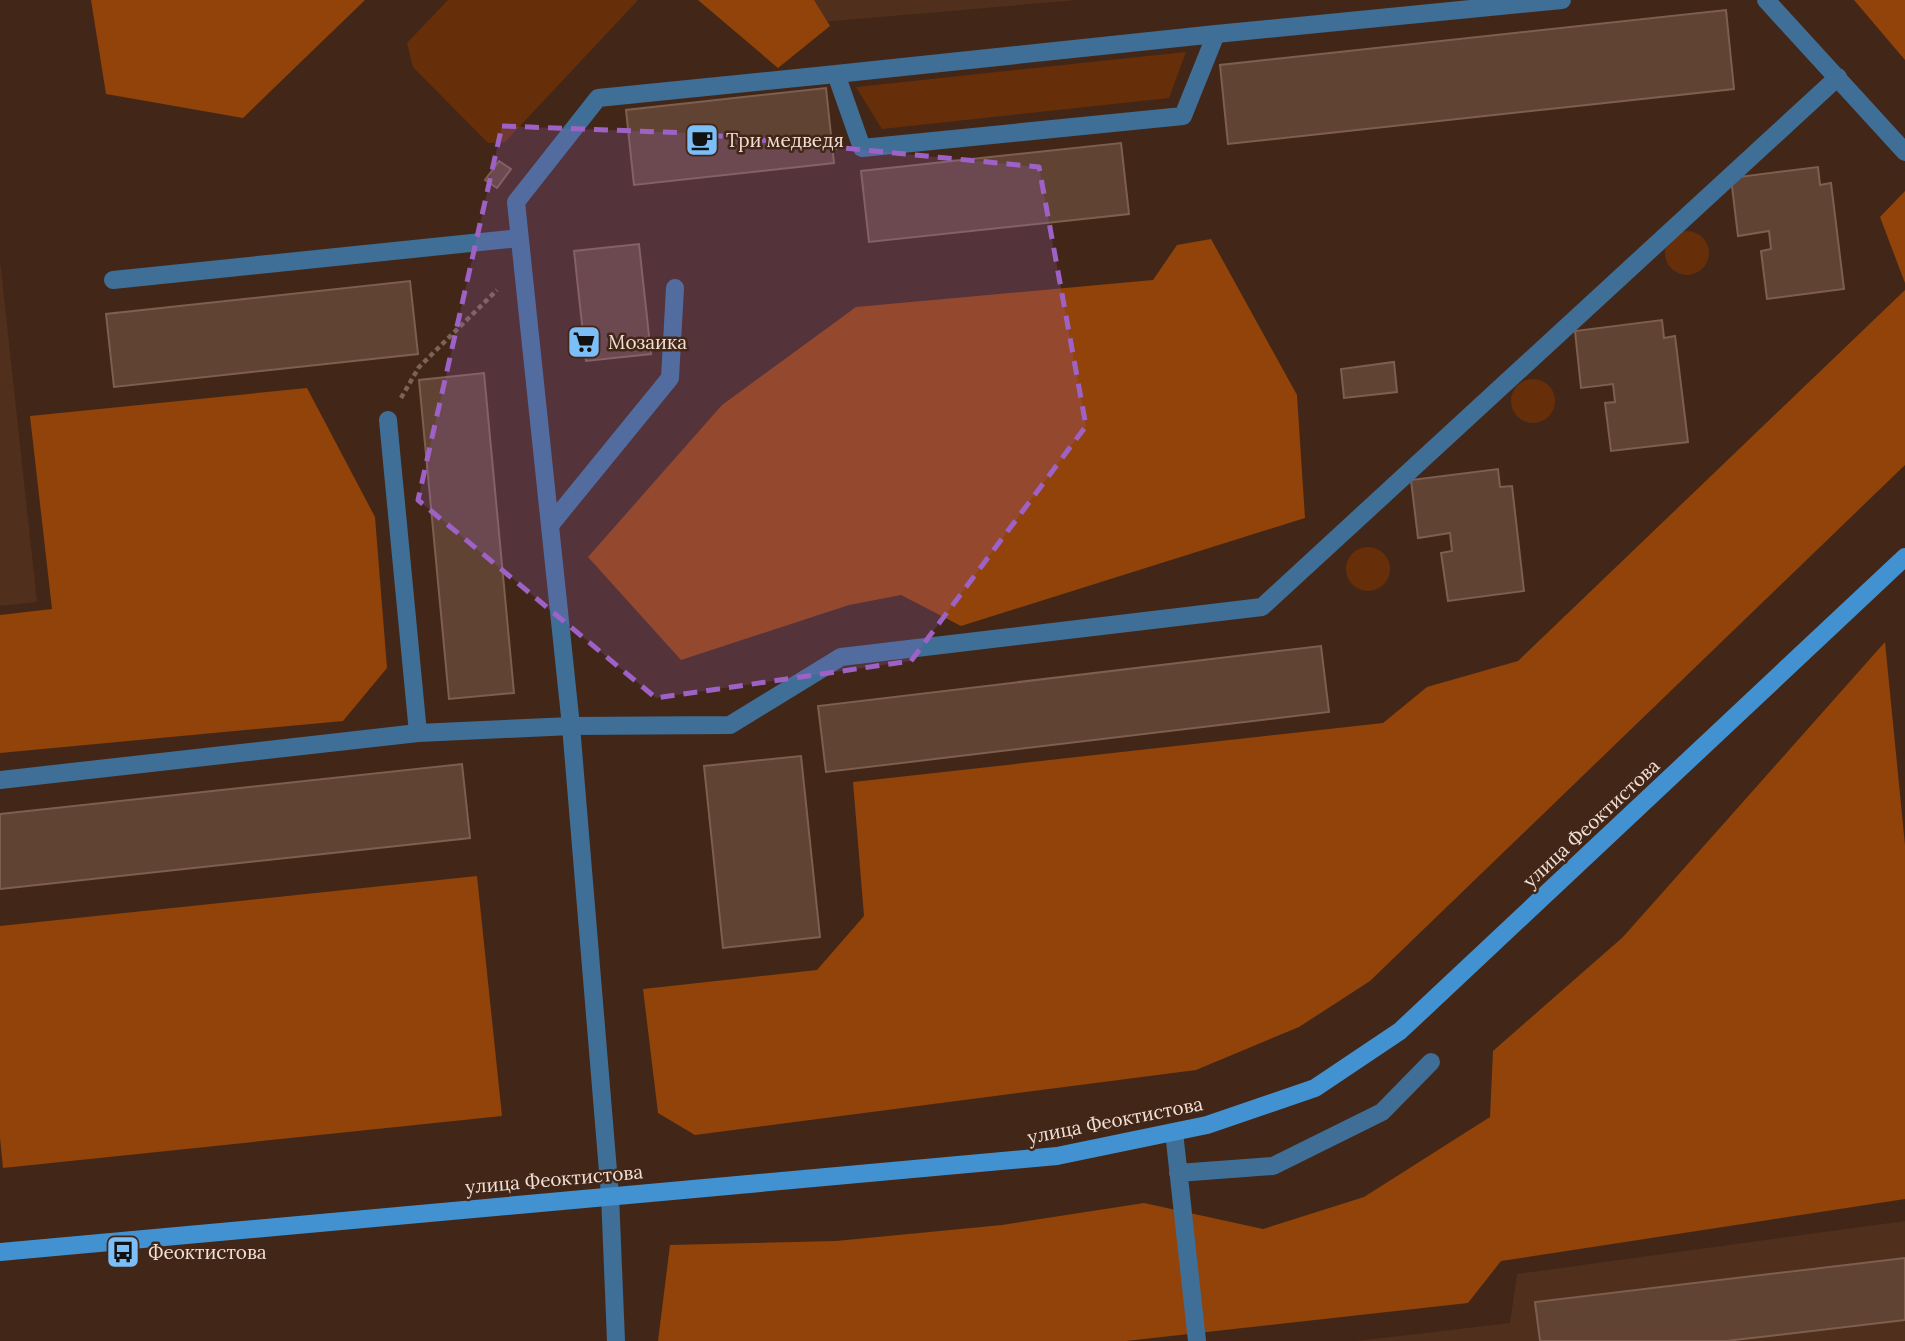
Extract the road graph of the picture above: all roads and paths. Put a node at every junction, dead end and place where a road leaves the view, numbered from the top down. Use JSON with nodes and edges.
{"nodes":[{"id":1,"x":1562,"y":0,"type":"edge"},
{"id":2,"x":1766,"y":0,"type":"edge"},
{"id":3,"x":1216,"y":34,"type":"junction"},
{"id":4,"x":836,"y":74,"type":"junction"},
{"id":5,"x":1838,"y":77,"type":"junction"},
{"id":6,"x":1905,"y":152,"type":"edge"},
{"id":7,"x":519,"y":238,"type":"junction"},
{"id":8,"x":522,"y":266,"type":"junction"},
{"id":9,"x":113,"y":280,"type":"dead end"},
{"id":10,"x":675,"y":288,"type":"dead end"},
{"id":11,"x":388,"y":420,"type":"joint"},
{"id":12,"x":551,"y":524,"type":"junction"},
{"id":13,"x":1905,"y":557,"type":"edge"},
{"id":14,"x":571,"y":726,"type":"junction"},
{"id":15,"x":418,"y":733,"type":"junction"},
{"id":16,"x":0,"y":780,"type":"edge"},
{"id":17,"x":1431,"y":1062,"type":"dead end"},
{"id":18,"x":1174,"y":1132,"type":"junction"},
{"id":19,"x":1178,"y":1173,"type":"junction"},
{"id":20,"x":610,"y":1195,"type":"junction"},
{"id":21,"x":0,"y":1252,"type":"edge"},
{"id":22,"x":617,"y":1341,"type":"edge"},
{"id":23,"x":1197,"y":1341,"type":"edge"}],
"edges":[{"from":1,"to":3,"type":"lane"},
{"from":2,"to":5,"type":"lane"},
{"from":3,"to":4,"type":"lane"},
{"from":3,"to":4,"type":"lane"},
{"from":4,"to":7,"type":"lane"},
{"from":5,"to":6,"type":"lane"},
{"from":5,"to":14,"type":"lane"},
{"from":7,"to":8,"type":"lane"},
{"from":7,"to":9,"type":"lane"},
{"from":8,"to":11,"type":"path"},
{"from":8,"to":12,"type":"lane"},
{"from":10,"to":12,"type":"lane"},
{"from":11,"to":15,"type":"lane"},
{"from":12,"to":14,"type":"lane"},
{"from":13,"to":18,"type":"street","name":"улица Феоктистова"},
{"from":14,"to":15,"type":"lane"},
{"from":14,"to":20,"type":"lane"},
{"from":15,"to":16,"type":"lane"},
{"from":17,"to":19,"type":"lane"},
{"from":18,"to":19,"type":"lane"},
{"from":18,"to":20,"type":"street","name":"улица Феоктистова"},
{"from":19,"to":23,"type":"lane"},
{"from":20,"to":21,"type":"street","name":"улица Феоктистова"},
{"from":20,"to":22,"type":"lane"}]}
